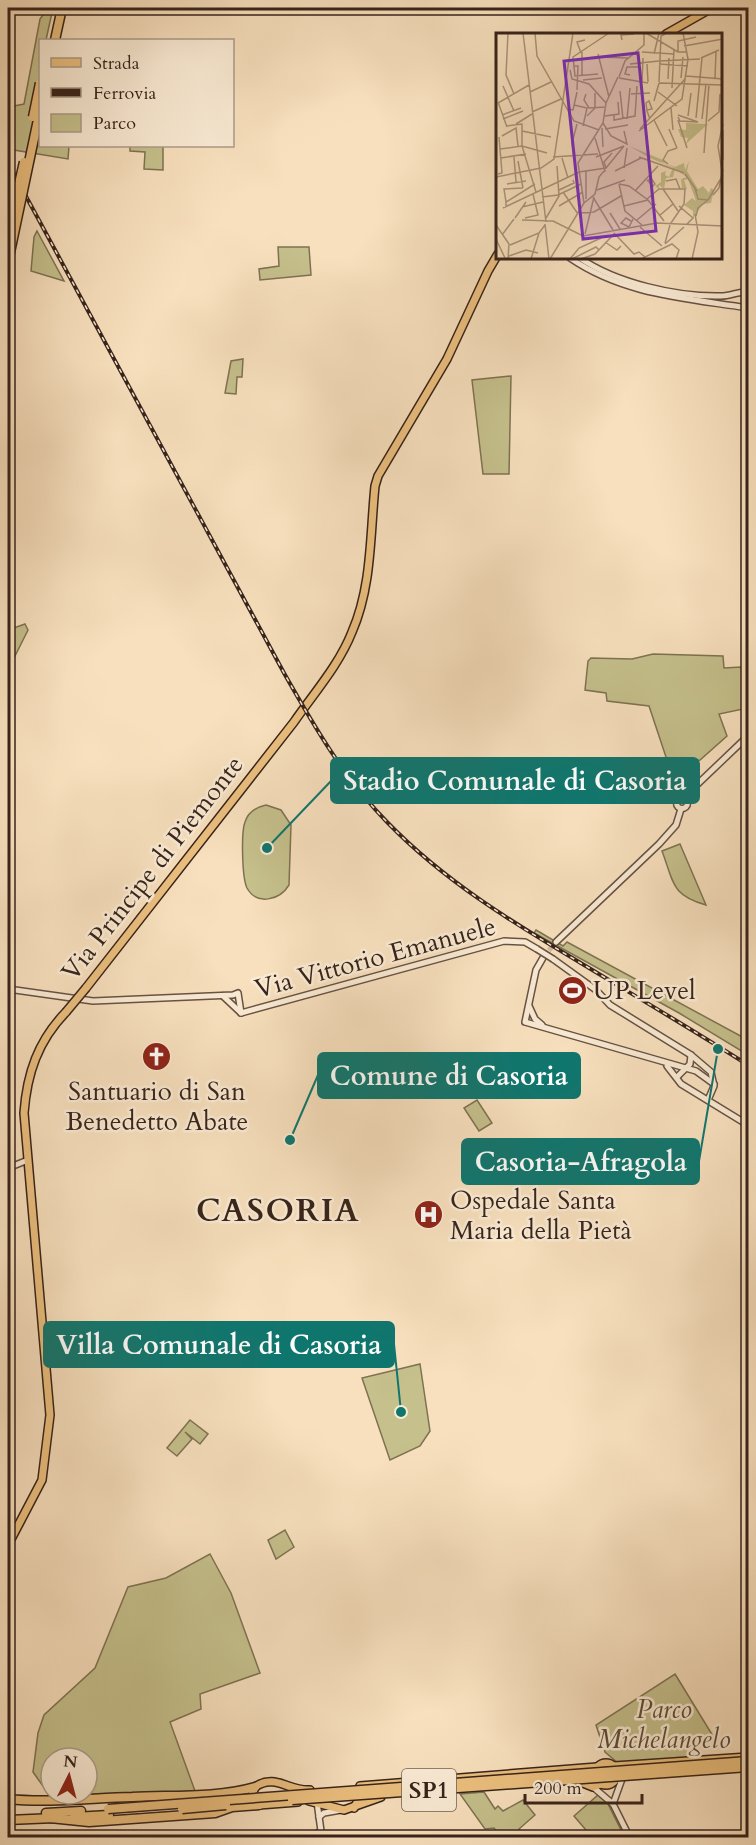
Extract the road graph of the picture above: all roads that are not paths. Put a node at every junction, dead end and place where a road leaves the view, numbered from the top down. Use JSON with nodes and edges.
{"nodes":[{"id":1,"x":56,"y":8,"type":"edge"},
{"id":2,"x":62,"y":8,"type":"edge"},
{"id":3,"x":711,"y":8,"type":"edge"},
{"id":4,"x":668,"y":33,"type":"edge"},
{"id":5,"x":49,"y":39,"type":"edge"},
{"id":6,"x":55,"y":39,"type":"edge"},
{"id":7,"x":39,"y":88,"type":"edge"},
{"id":8,"x":39,"y":115,"type":"edge"},
{"id":9,"x":8,"y":232,"type":"edge"},
{"id":10,"x":496,"y":257,"type":"edge"},
{"id":11,"x":573,"y":260,"type":"edge"},
{"id":12,"x":584,"y":260,"type":"edge"},
{"id":13,"x":8,"y":262,"type":"edge"},
{"id":14,"x":740,"y":292,"type":"junction"},
{"id":15,"x":748,"y":292,"type":"edge"},
{"id":16,"x":738,"y":306,"type":"junction"},
{"id":17,"x":748,"y":308,"type":"edge"},
{"id":18,"x":748,"y":736,"type":"edge"},
{"id":19,"x":556,"y":942,"type":"tunnel mouth"},
{"id":20,"x":544,"y":956,"type":"tunnel mouth"},
{"id":21,"x":8,"y":989,"type":"edge"},
{"id":22,"x":528,"y":1005,"type":"junction"},
{"id":23,"x":544,"y":1026,"type":"junction"},
{"id":24,"x":691,"y":1055,"type":"junction"},
{"id":25,"x":660,"y":1062,"type":"junction"},
{"id":26,"x":686,"y":1069,"type":"junction"},
{"id":27,"x":678,"y":1076,"type":"junction"},
{"id":28,"x":714,"y":1084,"type":"junction"},
{"id":29,"x":708,"y":1100,"type":"junction"},
{"id":30,"x":748,"y":1125,"type":"edge"},
{"id":31,"x":28,"y":1160,"type":"junction"},
{"id":32,"x":8,"y":1168,"type":"edge"},
{"id":33,"x":8,"y":1545,"type":"edge"},
{"id":34,"x":748,"y":1759,"type":"edge"},
{"id":35,"x":614,"y":1766,"type":"junction"},
{"id":36,"x":597,"y":1767,"type":"junction"},
{"id":37,"x":748,"y":1768,"type":"edge"},
{"id":38,"x":617,"y":1782,"type":"junction"},
{"id":39,"x":601,"y":1784,"type":"junction"},
{"id":40,"x":255,"y":1787,"type":"junction"},
{"id":41,"x":354,"y":1787,"type":"junction"},
{"id":42,"x":593,"y":1787,"type":"junction"},
{"id":43,"x":602,"y":1792,"type":"junction"},
{"id":44,"x":8,"y":1799,"type":"edge"},
{"id":45,"x":317,"y":1802,"type":"junction"},
{"id":46,"x":613,"y":1804,"type":"junction"},
{"id":47,"x":259,"y":1805,"type":"junction"},
{"id":48,"x":354,"y":1808,"type":"junction"},
{"id":49,"x":340,"y":1810,"type":"junction"},
{"id":50,"x":109,"y":1812,"type":"junction"},
{"id":51,"x":8,"y":1815,"type":"edge"},
{"id":52,"x":319,"y":1817,"type":"junction"},
{"id":53,"x":50,"y":1818,"type":"junction"},
{"id":54,"x":8,"y":1820,"type":"edge"},
{"id":55,"x":307,"y":1838,"type":"edge"},
{"id":56,"x":630,"y":1838,"type":"edge"}],
"edges":[{"from":1,"to":5,"type":"highway"},
{"from":2,"to":6,"type":"highway"},
{"from":3,"to":4,"type":"main road"},
{"from":7,"to":9,"type":"highway","bridge":true},
{"from":8,"to":13,"type":"highway","bridge":true},
{"from":10,"to":31,"type":"main road","name":"Via Principe di Piemonte","bridge":true},
{"from":11,"to":16,"type":"street"},
{"from":12,"to":14,"type":"street"},
{"from":14,"to":15,"type":"street"},
{"from":14,"to":16,"type":"street"},
{"from":16,"to":17,"type":"street"},
{"from":18,"to":19,"type":"street"},
{"from":20,"to":22,"type":"street"},
{"from":21,"to":24,"type":"street","name":"Via Vittorio Emanuele","bridge":true},
{"from":22,"to":23,"type":"street"},
{"from":22,"to":23,"type":"street"},
{"from":23,"to":25,"type":"street"},
{"from":24,"to":26,"type":"street"},
{"from":24,"to":28,"type":"street"},
{"from":25,"to":26,"type":"street"},
{"from":25,"to":27,"type":"street"},
{"from":26,"to":27,"type":"street"},
{"from":26,"to":28,"type":"street"},
{"from":27,"to":29,"type":"street"},
{"from":28,"to":29,"type":"street"},
{"from":29,"to":30,"type":"street"},
{"from":31,"to":32,"type":"street"},
{"from":31,"to":33,"type":"main road","name":"Via Principe di Piemonte"},
{"from":34,"to":35,"type":"main road"},
{"from":34,"to":50,"type":"highway","number":"SP1","bridge":true},
{"from":35,"to":36,"type":"main road"},
{"from":35,"to":38,"type":"main road"},
{"from":36,"to":39,"type":"main road"},
{"from":36,"to":41,"type":"main road"},
{"from":37,"to":38,"type":"main road"},
{"from":37,"to":50,"type":"highway","number":"SP1","bridge":true},
{"from":38,"to":39,"type":"main road"},
{"from":38,"to":46,"type":"street"},
{"from":39,"to":42,"type":"main road"},
{"from":39,"to":43,"type":"street"},
{"from":40,"to":41,"type":"main road"},
{"from":40,"to":44,"type":"highway"},
{"from":40,"to":47,"type":"main road"},
{"from":41,"to":48,"type":"main road"},
{"from":42,"to":43,"type":"street"},
{"from":42,"to":48,"type":"main road"},
{"from":43,"to":46,"type":"street"},
{"from":45,"to":47,"type":"main road"},
{"from":45,"to":49,"type":"main road"},
{"from":45,"to":52,"type":"street"},
{"from":46,"to":56,"type":"street"},
{"from":47,"to":53,"type":"highway"},
{"from":48,"to":49,"type":"main road"},
{"from":49,"to":52,"type":"street"},
{"from":50,"to":51,"type":"highway","number":"SP1"},
{"from":50,"to":53,"type":"highway","number":"SP1"},
{"from":52,"to":55,"type":"street"},
{"from":53,"to":54,"type":"highway","number":"SP1"}]}
